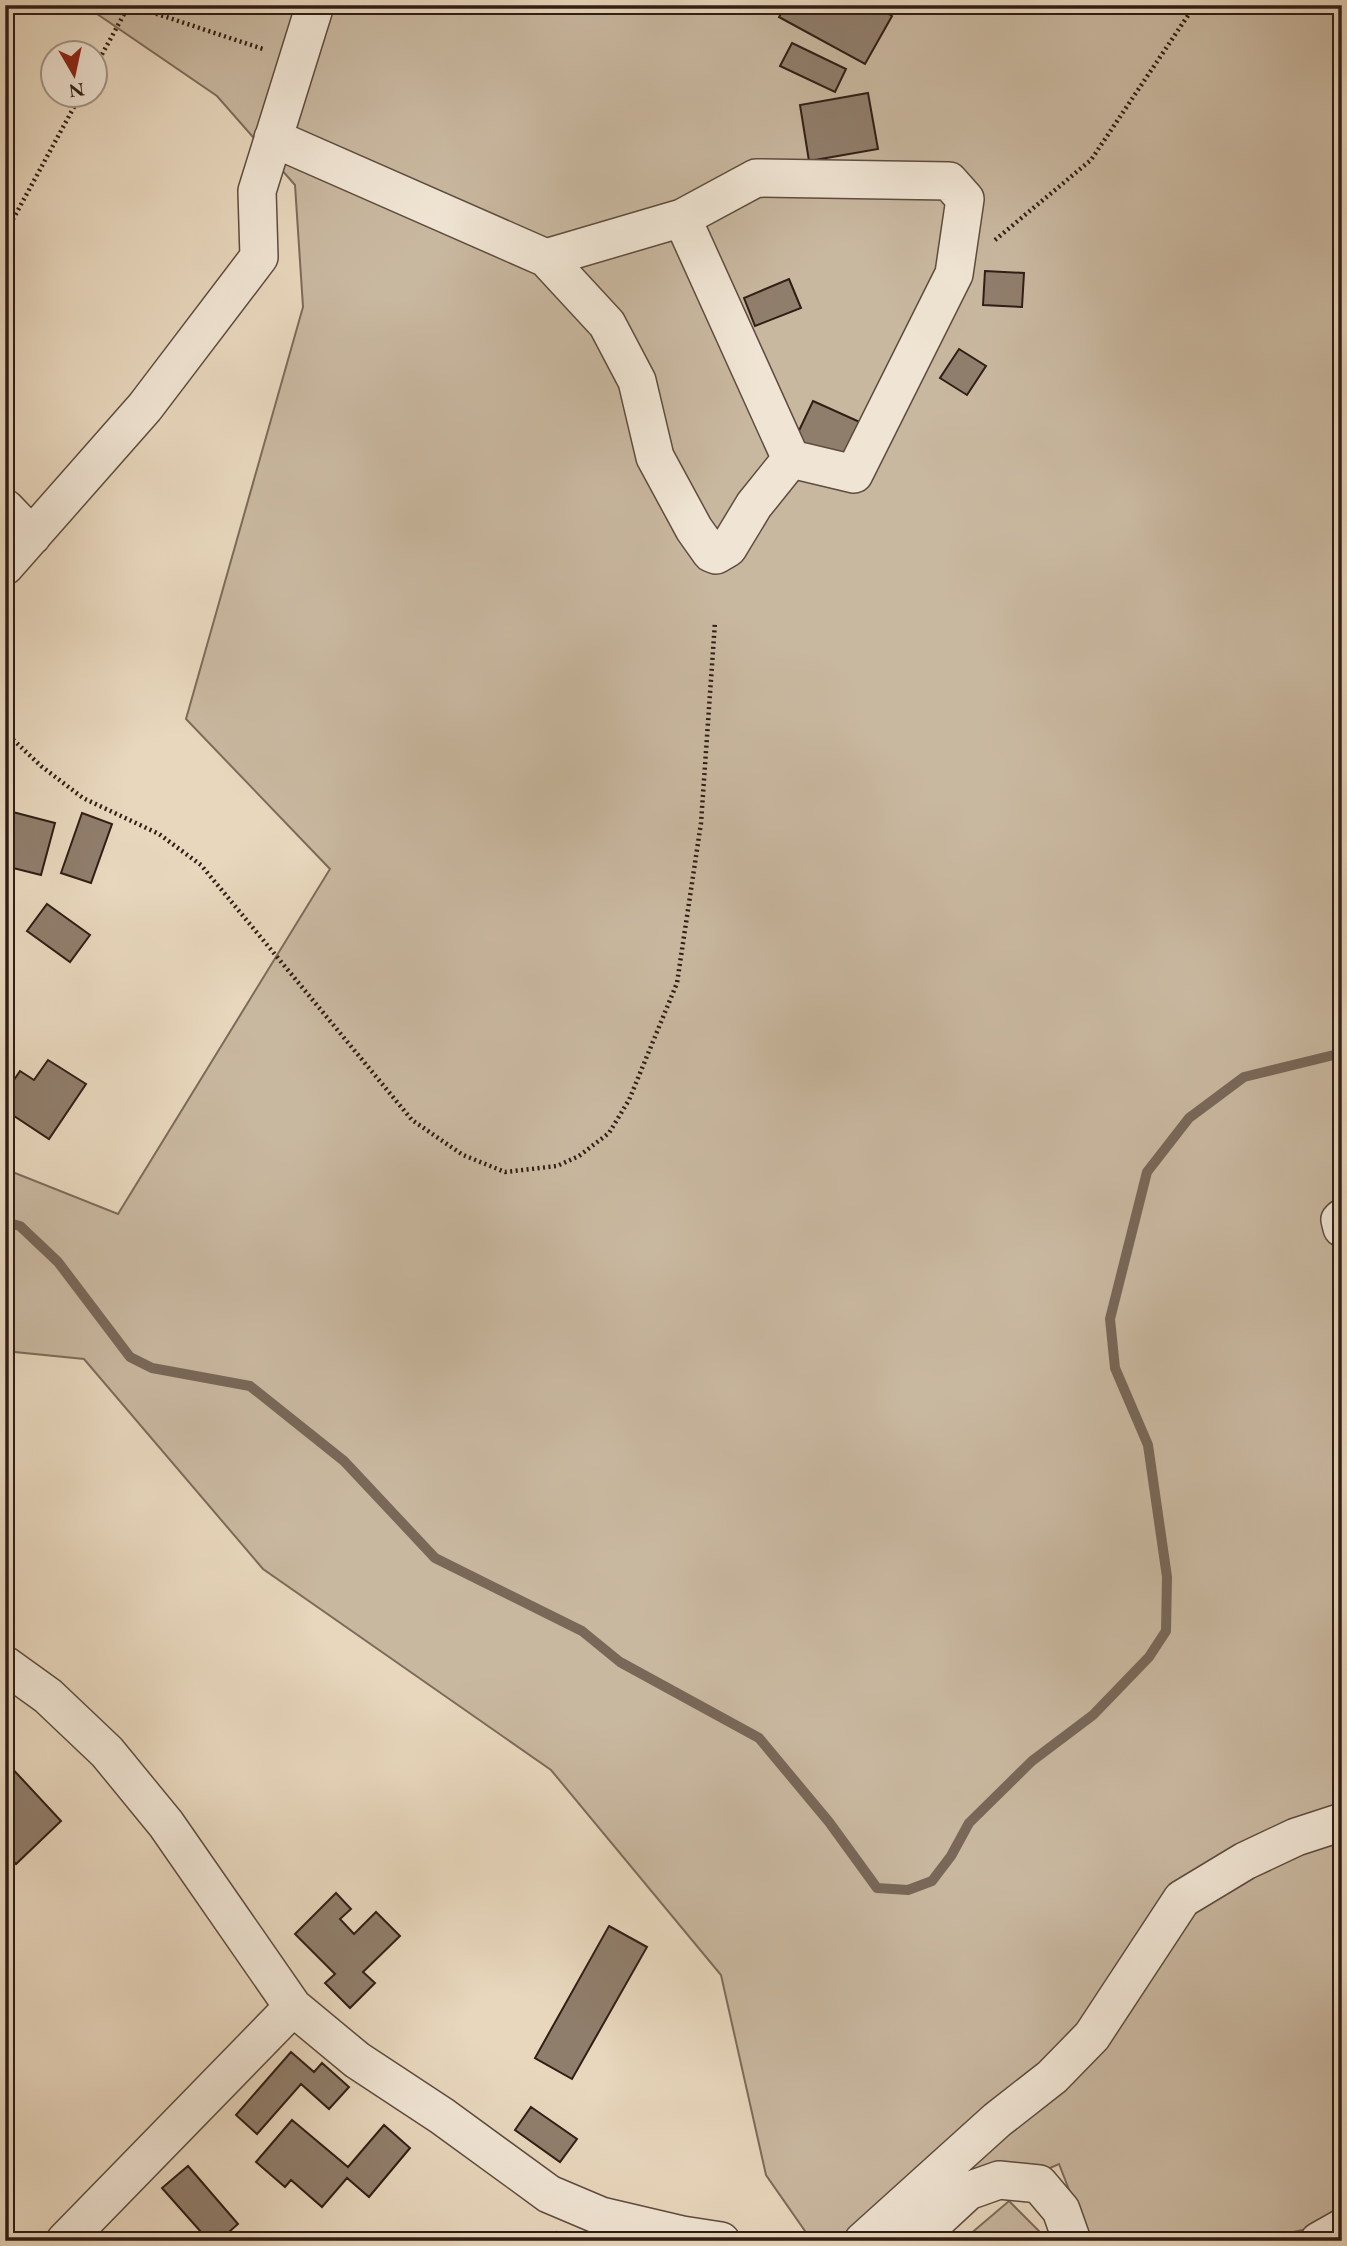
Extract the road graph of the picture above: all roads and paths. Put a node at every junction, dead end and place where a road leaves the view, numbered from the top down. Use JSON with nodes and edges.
{"nodes":[{"id":1,"x":130,"y":5,"type":"edge"},
{"id":2,"x":315,"y":5,"type":"edge"},
{"id":3,"x":1195,"y":5,"type":"edge"},
{"id":4,"x":108,"y":44,"type":"edge"},
{"id":5,"x":298,"y":60,"type":"junction"},
{"id":6,"x":73,"y":108,"type":"edge"},
{"id":7,"x":273,"y":138,"type":"junction"},
{"id":8,"x":682,"y":218,"type":"junction"},
{"id":9,"x":5,"y":234,"type":"edge"},
{"id":10,"x":546,"y":258,"type":"junction"},
{"id":11,"x":954,"y":274,"type":"junction"},
{"id":12,"x":791,"y":458,"type":"junction"},
{"id":13,"x":5,"y":508,"type":"edge"},
{"id":14,"x":32,"y":536,"type":"junction"},
{"id":15,"x":5,"y":566,"type":"edge"},
{"id":16,"x":715,"y":622,"type":"dead end"},
{"id":17,"x":5,"y":732,"type":"edge"},
{"id":18,"x":1342,"y":1218,"type":"edge"},
{"id":19,"x":1342,"y":1228,"type":"edge"},
{"id":20,"x":5,"y":1665,"type":"edge"},
{"id":21,"x":1342,"y":1822,"type":"edge"},
{"id":22,"x":293,"y":2007,"type":"junction"},
{"id":23,"x":1342,"y":2228,"type":"edge"},
{"id":24,"x":65,"y":2241,"type":"edge"},
{"id":25,"x":721,"y":2241,"type":"edge"},
{"id":26,"x":863,"y":2241,"type":"edge"},
{"id":27,"x":914,"y":2241,"type":"edge"},
{"id":28,"x":1072,"y":2241,"type":"edge"},
{"id":29,"x":1319,"y":2241,"type":"edge"}],
"edges":[{"from":1,"to":4,"type":"path"},
{"from":1,"to":5,"type":"path"},
{"from":2,"to":5,"type":"street"},
{"from":3,"to":11,"type":"path"},
{"from":5,"to":7,"type":"street"},
{"from":6,"to":9,"type":"path"},
{"from":7,"to":10,"type":"street"},
{"from":7,"to":14,"type":"street"},
{"from":8,"to":10,"type":"street"},
{"from":8,"to":11,"type":"street"},
{"from":8,"to":12,"type":"street"},
{"from":10,"to":12,"type":"street"},
{"from":11,"to":12,"type":"street"},
{"from":13,"to":14,"type":"street"},
{"from":14,"to":15,"type":"street"},
{"from":16,"to":17,"type":"path"},
{"from":18,"to":19,"type":"street"},
{"from":20,"to":22,"type":"street"},
{"from":21,"to":26,"type":"street"},
{"from":22,"to":24,"type":"street"},
{"from":22,"to":25,"type":"street"},
{"from":23,"to":29,"type":"street"},
{"from":27,"to":28,"type":"street"}]}
